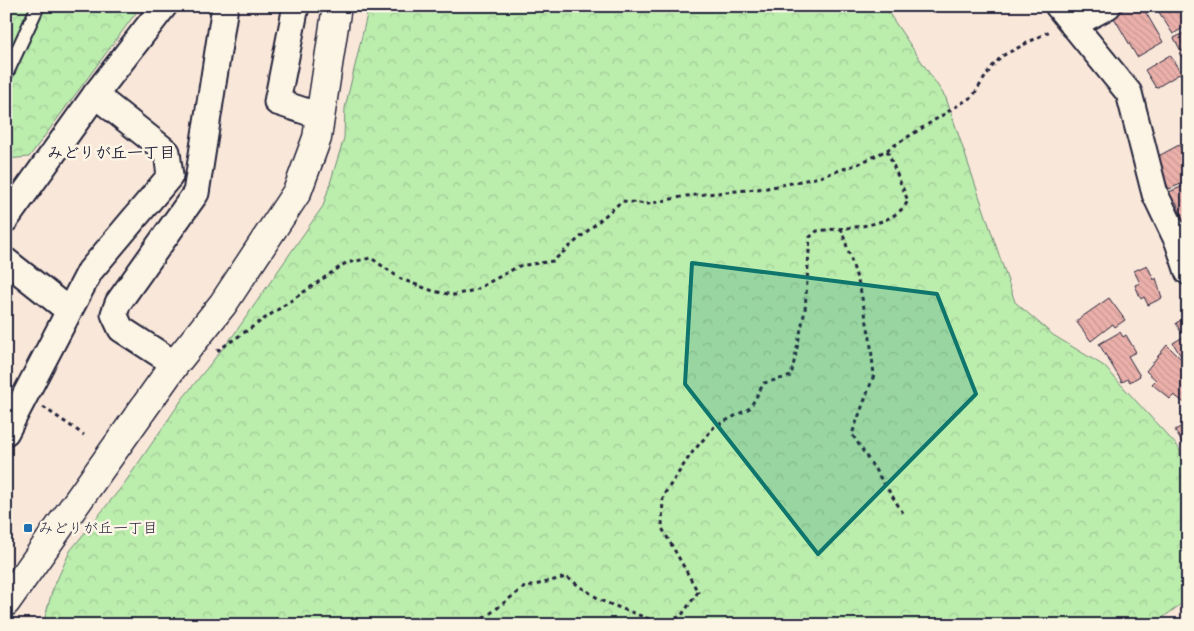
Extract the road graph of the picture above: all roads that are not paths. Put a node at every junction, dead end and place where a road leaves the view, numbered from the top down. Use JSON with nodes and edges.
{"nodes":[{"id":1,"x":38,"y":6,"type":"edge"},
{"id":2,"x":164,"y":6,"type":"edge"},
{"id":3,"x":225,"y":6,"type":"edge"},
{"id":4,"x":296,"y":6,"type":"edge"},
{"id":5,"x":337,"y":6,"type":"edge"},
{"id":6,"x":1108,"y":6,"type":"edge"},
{"id":7,"x":1067,"y":18,"type":"edge"},
{"id":8,"x":6,"y":75,"type":"edge"},
{"id":9,"x":95,"y":95,"type":"junction"},
{"id":10,"x":320,"y":116,"type":"junction"},
{"id":11,"x":6,"y":219,"type":"edge"},
{"id":12,"x":1183,"y":242,"type":"edge"},
{"id":13,"x":6,"y":261,"type":"edge"},
{"id":14,"x":1188,"y":272,"type":"edge"},
{"id":15,"x":68,"y":310,"type":"junction"},
{"id":16,"x":175,"y":364,"type":"junction"},
{"id":17,"x":12,"y":402,"type":"edge"},
{"id":18,"x":6,"y":432,"type":"edge"},
{"id":19,"x":6,"y":602,"type":"edge"}],
"edges":[{"from":1,"to":8,"type":"lane"},
{"from":2,"to":9,"type":"street"},
{"from":3,"to":16,"type":"street"},
{"from":4,"to":10,"type":"street"},
{"from":5,"to":10,"type":"street"},
{"from":6,"to":7,"type":"street"},
{"from":7,"to":12,"type":"street"},
{"from":9,"to":11,"type":"street"},
{"from":9,"to":15,"type":"street"},
{"from":10,"to":16,"type":"street"},
{"from":12,"to":14,"type":"street"},
{"from":13,"to":15,"type":"street"},
{"from":15,"to":17,"type":"street"},
{"from":16,"to":19,"type":"street"},
{"from":17,"to":18,"type":"street"}]}
